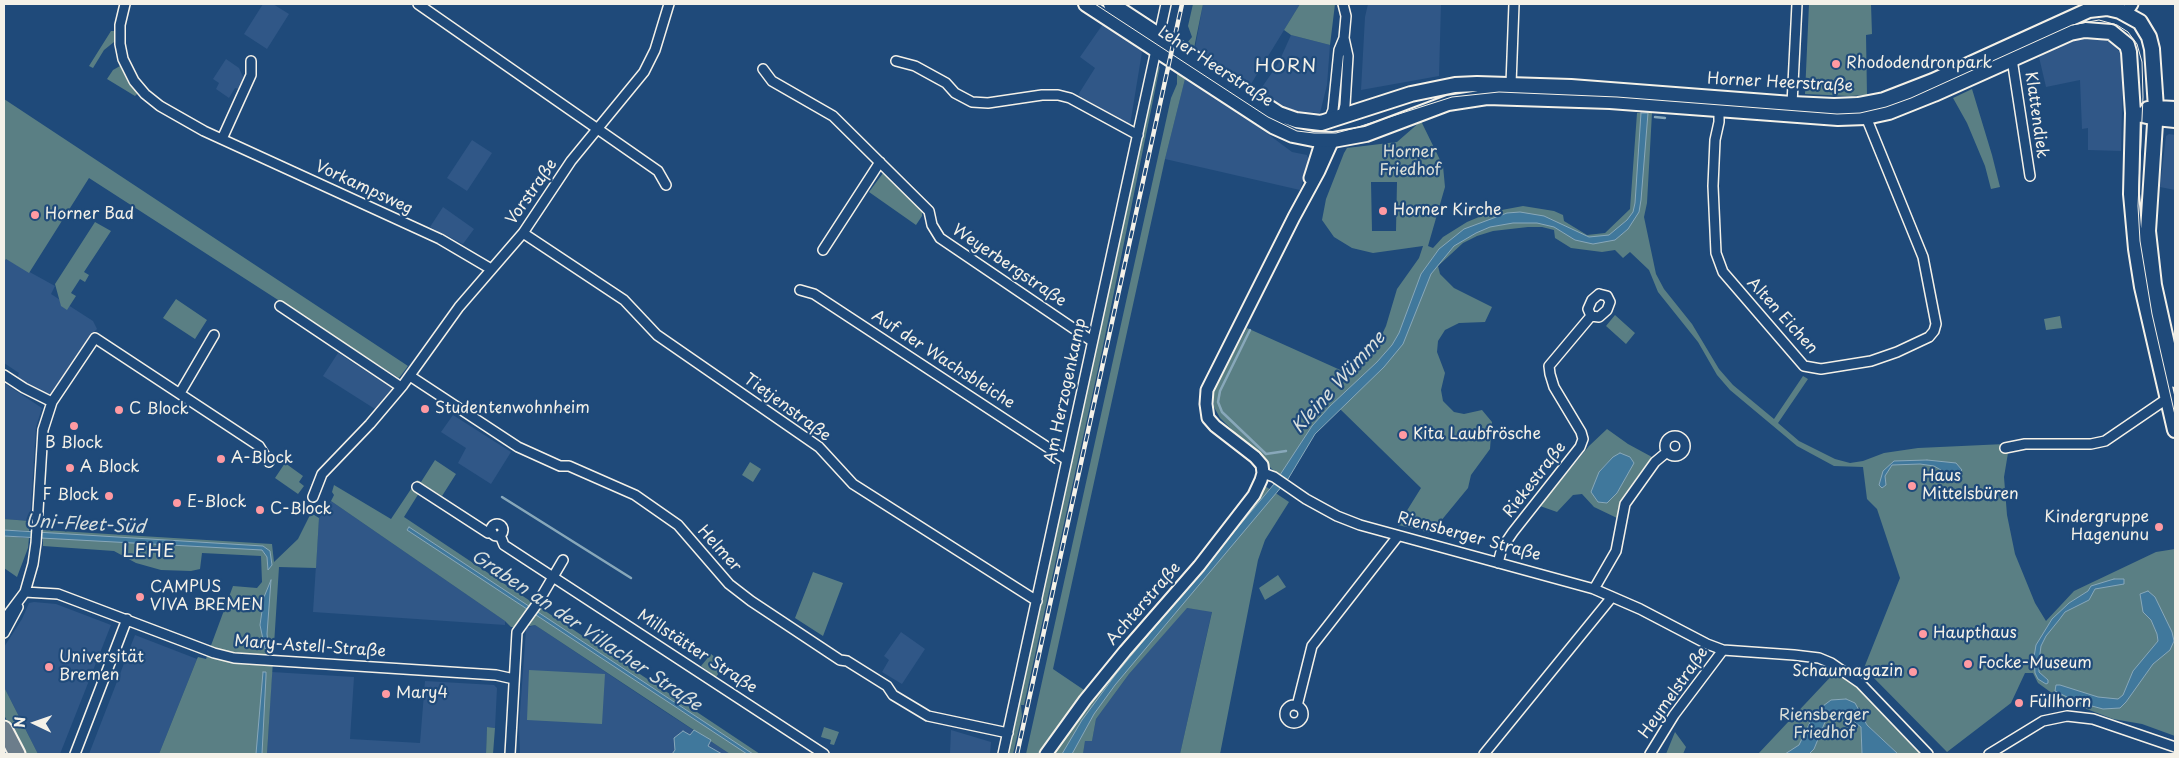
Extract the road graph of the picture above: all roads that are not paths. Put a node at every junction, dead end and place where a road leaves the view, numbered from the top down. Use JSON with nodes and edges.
{"nodes":[{"id":1,"x":125,"y":4,"type":"edge"},
{"id":2,"x":418,"y":4,"type":"edge"},
{"id":3,"x":669,"y":4,"type":"edge"},
{"id":4,"x":1086,"y":4,"type":"edge"},
{"id":5,"x":1111,"y":4,"type":"edge"},
{"id":6,"x":1166,"y":4,"type":"edge"},
{"id":7,"x":1343,"y":4,"type":"edge"},
{"id":8,"x":1514,"y":4,"type":"edge"},
{"id":9,"x":1797,"y":4,"type":"edge"},
{"id":10,"x":2129,"y":9,"type":"edge"},
{"id":11,"x":1159,"y":34,"type":"junction"},
{"id":12,"x":1344,"y":38,"type":"junction"},
{"id":13,"x":2120,"y":38,"type":"junction"},
{"id":14,"x":1155,"y":49,"type":"junction"},
{"id":15,"x":2012,"y":58,"type":"junction"},
{"id":16,"x":251,"y":61,"type":"dead end"},
{"id":17,"x":896,"y":61,"type":"dead end"},
{"id":18,"x":763,"y":69,"type":"dead end"},
{"id":19,"x":1511,"y":84,"type":"junction"},
{"id":20,"x":2132,"y":87,"type":"junction"},
{"id":21,"x":2155,"y":92,"type":"junction"},
{"id":22,"x":1792,"y":104,"type":"junction"},
{"id":23,"x":2175,"y":109,"type":"edge"},
{"id":24,"x":1719,"y":110,"type":"junction"},
{"id":25,"x":2133,"y":113,"type":"junction"},
{"id":26,"x":2156,"y":113,"type":"junction"},
{"id":27,"x":1866,"y":117,"type":"junction"},
{"id":28,"x":1335,"y":120,"type":"junction"},
{"id":29,"x":2175,"y":120,"type":"edge"},
{"id":30,"x":598,"y":130,"type":"junction"},
{"id":31,"x":1138,"y":135,"type":"junction"},
{"id":32,"x":222,"y":139,"type":"junction"},
{"id":33,"x":1327,"y":140,"type":"junction"},
{"id":34,"x":880,"y":162,"type":"junction"},
{"id":35,"x":2030,"y":176,"type":"dead end"},
{"id":36,"x":666,"y":185,"type":"dead end"},
{"id":37,"x":523,"y":234,"type":"junction"},
{"id":38,"x":823,"y":250,"type":"dead end"},
{"id":39,"x":491,"y":268,"type":"junction"},
{"id":40,"x":800,"y":290,"type":"dead end"},
{"id":41,"x":280,"y":306,"type":"dead end"},
{"id":42,"x":1590,"y":316,"type":"dead end"},
{"id":43,"x":214,"y":335,"type":"dead end"},
{"id":44,"x":1092,"y":341,"type":"junction"},
{"id":45,"x":4,"y":375,"type":"edge"},
{"id":46,"x":410,"y":376,"type":"junction"},
{"id":47,"x":2175,"y":380,"type":"edge"},
{"id":48,"x":401,"y":387,"type":"junction"},
{"id":49,"x":180,"y":393,"type":"junction"},
{"id":50,"x":2168,"y":398,"type":"junction"},
{"id":51,"x":52,"y":402,"type":"junction"},
{"id":52,"x":2175,"y":430,"type":"edge"},
{"id":53,"x":2005,"y":448,"type":"dead end"},
{"id":54,"x":1667,"y":452,"type":"dead end"},
{"id":55,"x":1067,"y":460,"type":"junction"},
{"id":56,"x":269,"y":462,"type":"dead end"},
{"id":57,"x":1269,"y":475,"type":"junction"},
{"id":58,"x":417,"y":488,"type":"dead end"},
{"id":59,"x":313,"y":497,"type":"dead end"},
{"id":60,"x":1398,"y":536,"type":"junction"},
{"id":61,"x":563,"y":560,"type":"dead end"},
{"id":62,"x":1498,"y":563,"type":"junction"},
{"id":63,"x":553,"y":576,"type":"junction"},
{"id":64,"x":1594,"y":589,"type":"junction"},
{"id":65,"x":22,"y":596,"type":"junction"},
{"id":66,"x":1612,"y":597,"type":"junction"},
{"id":67,"x":1037,"y":601,"type":"junction"},
{"id":68,"x":127,"y":619,"type":"junction"},
{"id":69,"x":4,"y":620,"type":"edge"},
{"id":70,"x":4,"y":633,"type":"edge"},
{"id":71,"x":1723,"y":650,"type":"junction"},
{"id":72,"x":514,"y":679,"type":"junction"},
{"id":73,"x":1297,"y":706,"type":"dead end"},
{"id":74,"x":4,"y":729,"type":"edge"},
{"id":75,"x":1008,"y":733,"type":"junction"},
{"id":76,"x":2175,"y":747,"type":"edge"},
{"id":77,"x":18,"y":754,"type":"edge"},
{"id":78,"x":75,"y":754,"type":"edge"},
{"id":79,"x":510,"y":754,"type":"edge"},
{"id":80,"x":824,"y":754,"type":"edge"},
{"id":81,"x":1003,"y":754,"type":"edge"},
{"id":82,"x":1046,"y":754,"type":"edge"},
{"id":83,"x":1484,"y":754,"type":"edge"},
{"id":84,"x":1650,"y":754,"type":"edge"},
{"id":85,"x":1928,"y":754,"type":"edge"},
{"id":86,"x":1989,"y":754,"type":"edge"}],
"edges":[{"from":1,"to":32,"type":"street","name":"Vorkampsweg"},
{"from":2,"to":30,"type":"street"},
{"from":3,"to":30,"type":"street","name":"Vorstraße"},
{"from":4,"to":14,"type":"main road","name":"Leher Heerstraße"},
{"from":5,"to":11,"type":"main road","name":"Leher Heerstraße"},
{"from":6,"to":11,"type":"street","name":"Am Herzogenkamp"},
{"from":7,"to":12,"type":"street"},
{"from":8,"to":19,"type":"street"},
{"from":9,"to":22,"type":"street"},
{"from":10,"to":13,"type":"main road"},
{"from":10,"to":21,"type":"main road"},
{"from":10,"to":22,"type":"main road","name":"Horner Heerstraße"},
{"from":11,"to":14,"type":"street","name":"Am Herzogenkamp"},
{"from":11,"to":28,"type":"main road","name":"Leher Heerstraße"},
{"from":12,"to":28,"type":"street"},
{"from":12,"to":28,"type":"street"},
{"from":13,"to":15,"type":"main road","name":"Horner Heerstraße"},
{"from":13,"to":20,"type":"main road"},
{"from":14,"to":31,"type":"street","name":"Am Herzogenkamp"},
{"from":14,"to":33,"type":"main road","name":"Leher Heerstraße"},
{"from":15,"to":27,"type":"main road","name":"Horner Heerstraße"},
{"from":15,"to":35,"type":"street","name":"Klattendiek"},
{"from":16,"to":32,"type":"street"},
{"from":17,"to":31,"type":"street"},
{"from":18,"to":34,"type":"street","name":"Weyerbergstraße"},
{"from":19,"to":22,"type":"main road","name":"Horner Heerstraße"},
{"from":19,"to":28,"type":"main road","name":"Horner Heerstraße"},
{"from":20,"to":21,"type":"main road"},
{"from":20,"to":25,"type":"main road"},
{"from":21,"to":26,"type":"main road"},
{"from":23,"to":26,"type":"main road"},
{"from":24,"to":27,"type":"main road","name":"Horner Heerstraße"},
{"from":24,"to":27,"type":"street","name":"Alten Eichen"},
{"from":24,"to":33,"type":"main road","name":"Horner Heerstraße"},
{"from":25,"to":26,"type":"main road"},
{"from":25,"to":50,"type":"main road"},
{"from":26,"to":29,"type":"main road"},
{"from":26,"to":47,"type":"main road"},
{"from":28,"to":33,"type":"main road"},
{"from":30,"to":36,"type":"street"},
{"from":30,"to":37,"type":"street","name":"Vorstraße"},
{"from":31,"to":44,"type":"street","name":"Am Herzogenkamp"},
{"from":32,"to":39,"type":"street","name":"Vorkampsweg"},
{"from":33,"to":57,"type":"street","name":"Riensberger Straße"},
{"from":34,"to":38,"type":"street"},
{"from":34,"to":44,"type":"street","name":"Weyerbergstraße"},
{"from":37,"to":39,"type":"street","name":"Vorstraße"},
{"from":37,"to":67,"type":"street","name":"Tietjenstraße"},
{"from":39,"to":46,"type":"street","name":"Vorstraße"},
{"from":40,"to":55,"type":"street","name":"Auf der Wachsbleiche"},
{"from":41,"to":48,"type":"street"},
{"from":42,"to":62,"type":"street","name":"Riekestraße"},
{"from":43,"to":49,"type":"street"},
{"from":44,"to":55,"type":"street","name":"Am Herzogenkamp"},
{"from":45,"to":51,"type":"street"},
{"from":46,"to":48,"type":"street","name":"Vorstraße"},
{"from":46,"to":75,"type":"street","name":"Helmer"},
{"from":48,"to":59,"type":"street","name":"Vorstraße"},
{"from":49,"to":51,"type":"street"},
{"from":49,"to":56,"type":"street"},
{"from":50,"to":52,"type":"main road"},
{"from":50,"to":53,"type":"street"},
{"from":51,"to":65,"type":"street"},
{"from":54,"to":64,"type":"street"},
{"from":55,"to":67,"type":"street","name":"Am Herzogenkamp"},
{"from":57,"to":60,"type":"street","name":"Riensberger Straße"},
{"from":57,"to":82,"type":"street","name":"Achterstraße"},
{"from":58,"to":63,"type":"street","name":"Millstätter Straße"},
{"from":60,"to":62,"type":"street","name":"Riensberger Straße"},
{"from":60,"to":73,"type":"street"},
{"from":61,"to":63,"type":"street"},
{"from":62,"to":64,"type":"street","name":"Riensberger Straße"},
{"from":63,"to":72,"type":"street"},
{"from":63,"to":80,"type":"street","name":"Millstätter Straße"},
{"from":64,"to":66,"type":"street","name":"Riensberger Straße"},
{"from":65,"to":68,"type":"street","name":"Mary-Astell-Straße"},
{"from":65,"to":69,"type":"street"},
{"from":65,"to":70,"type":"street"},
{"from":66,"to":71,"type":"street","name":"Riensberger Straße"},
{"from":66,"to":83,"type":"street"},
{"from":67,"to":75,"type":"street","name":"Am Herzogenkamp"},
{"from":68,"to":72,"type":"street","name":"Mary-Astell-Straße"},
{"from":68,"to":78,"type":"street"},
{"from":71,"to":84,"type":"street","name":"Heymelstraße"},
{"from":71,"to":85,"type":"street","name":"Riensberger Straße"},
{"from":72,"to":79,"type":"street"},
{"from":74,"to":77,"type":"main road"},
{"from":75,"to":81,"type":"street","name":"Am Herzogenkamp"},
{"from":76,"to":86,"type":"street"}]}
